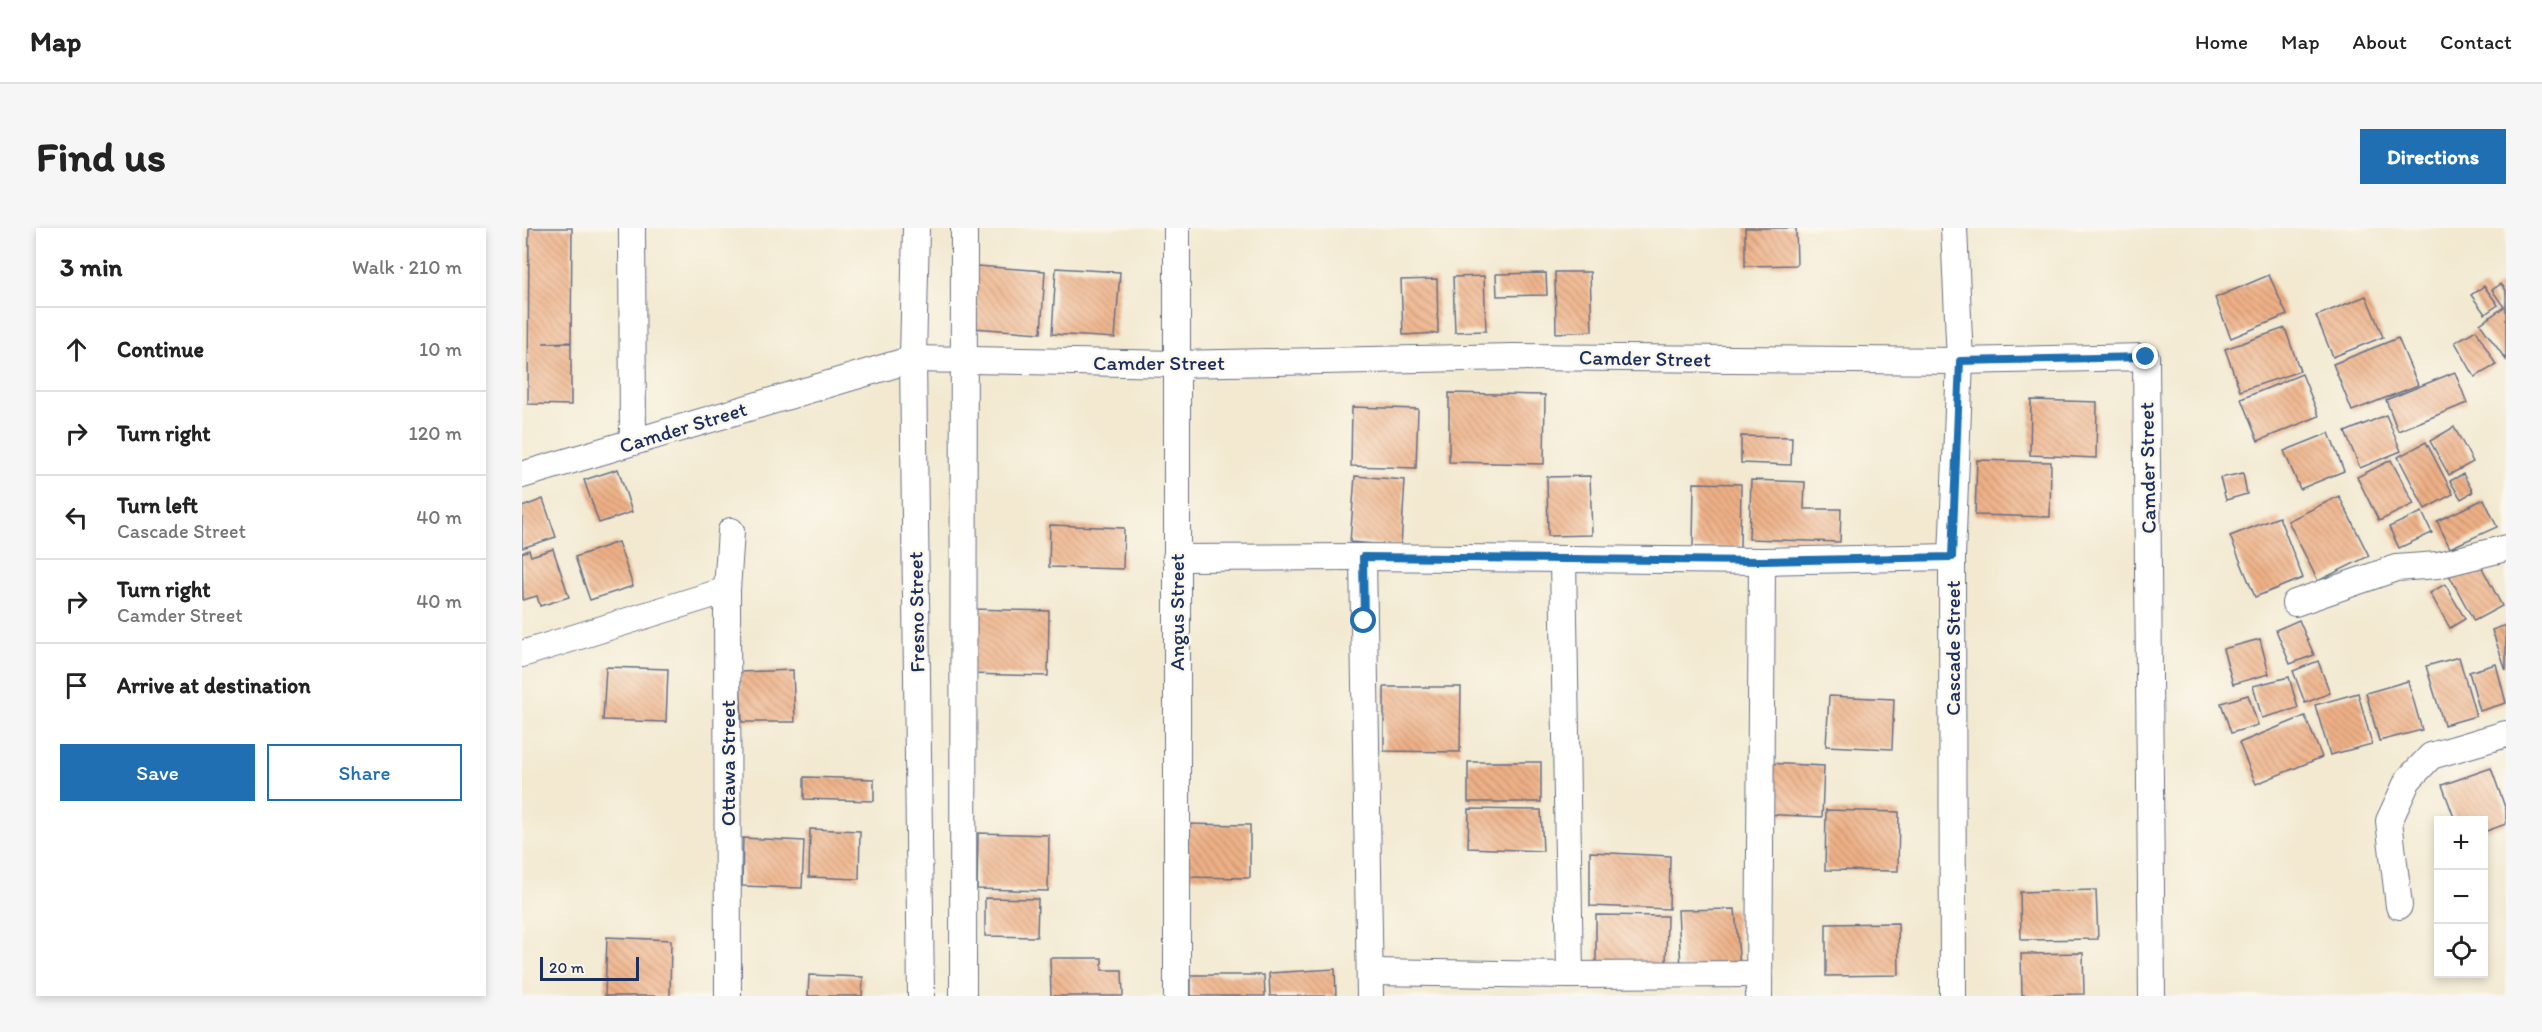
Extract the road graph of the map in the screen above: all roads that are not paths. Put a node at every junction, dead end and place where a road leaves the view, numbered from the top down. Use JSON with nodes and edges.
{"nodes":[{"id":1,"x":632,"y":228,"type":"edge"},
{"id":2,"x":916,"y":228,"type":"edge"},
{"id":3,"x":964,"y":228,"type":"edge"},
{"id":4,"x":1177,"y":228,"type":"edge"},
{"id":5,"x":1954,"y":228,"type":"edge"},
{"id":6,"x":913,"y":359,"type":"junction"},
{"id":7,"x":964,"y":361,"type":"junction"},
{"id":8,"x":1960,"y":361,"type":"junction"},
{"id":9,"x":1177,"y":364,"type":"junction"},
{"id":10,"x":633,"y":442,"type":"junction"},
{"id":11,"x":522,"y":475,"type":"edge"},
{"id":12,"x":731,"y":531,"type":"dead end"},
{"id":13,"x":2506,"y":548,"type":"edge"},
{"id":14,"x":1363,"y":557,"type":"junction"},
{"id":15,"x":1952,"y":557,"type":"junction"},
{"id":16,"x":1176,"y":558,"type":"junction"},
{"id":17,"x":1563,"y":559,"type":"junction"},
{"id":18,"x":1762,"y":561,"type":"junction"},
{"id":19,"x":727,"y":590,"type":"junction"},
{"id":20,"x":2295,"y":603,"type":"dead end"},
{"id":21,"x":522,"y":654,"type":"edge"},
{"id":22,"x":2506,"y":734,"type":"edge"},
{"id":23,"x":2399,"y":906,"type":"dead end"},
{"id":24,"x":1570,"y":975,"type":"junction"},
{"id":25,"x":1370,"y":984,"type":"edge"},
{"id":26,"x":1759,"y":985,"type":"edge"},
{"id":27,"x":728,"y":996,"type":"edge"},
{"id":28,"x":921,"y":996,"type":"edge"},
{"id":29,"x":963,"y":996,"type":"edge"},
{"id":30,"x":1177,"y":996,"type":"edge"},
{"id":31,"x":1953,"y":996,"type":"edge"},
{"id":32,"x":2152,"y":996,"type":"edge"}],
"edges":[{"from":1,"to":10,"type":"street"},
{"from":2,"to":6,"type":"street","name":"Fresno Street"},
{"from":3,"to":7,"type":"street"},
{"from":4,"to":9,"type":"street","name":"Angus Street"},
{"from":5,"to":8,"type":"street","name":"Cascade Street"},
{"from":6,"to":7,"type":"street","name":"Camder Street"},
{"from":6,"to":10,"type":"street","name":"Camder Street"},
{"from":6,"to":28,"type":"street","name":"Fresno Street"},
{"from":7,"to":9,"type":"street","name":"Camder Street"},
{"from":7,"to":29,"type":"street"},
{"from":8,"to":9,"type":"street","name":"Camder Street"},
{"from":8,"to":15,"type":"street","name":"Cascade Street"},
{"from":8,"to":32,"type":"street","name":"Camder Street"},
{"from":9,"to":16,"type":"street","name":"Angus Street"},
{"from":10,"to":11,"type":"street","name":"Camder Street"},
{"from":12,"to":19,"type":"street","name":"Ottawa Street"},
{"from":13,"to":20,"type":"street"},
{"from":14,"to":16,"type":"street"},
{"from":14,"to":17,"type":"street"},
{"from":14,"to":25,"type":"street"},
{"from":15,"to":18,"type":"street"},
{"from":15,"to":31,"type":"street","name":"Cascade Street"},
{"from":16,"to":30,"type":"street","name":"Angus Street"},
{"from":17,"to":18,"type":"street"},
{"from":17,"to":24,"type":"street"},
{"from":18,"to":26,"type":"street"},
{"from":19,"to":21,"type":"street"},
{"from":19,"to":27,"type":"street","name":"Ottawa Street"},
{"from":22,"to":23,"type":"street"},
{"from":24,"to":25,"type":"street"},
{"from":24,"to":26,"type":"street"}]}
